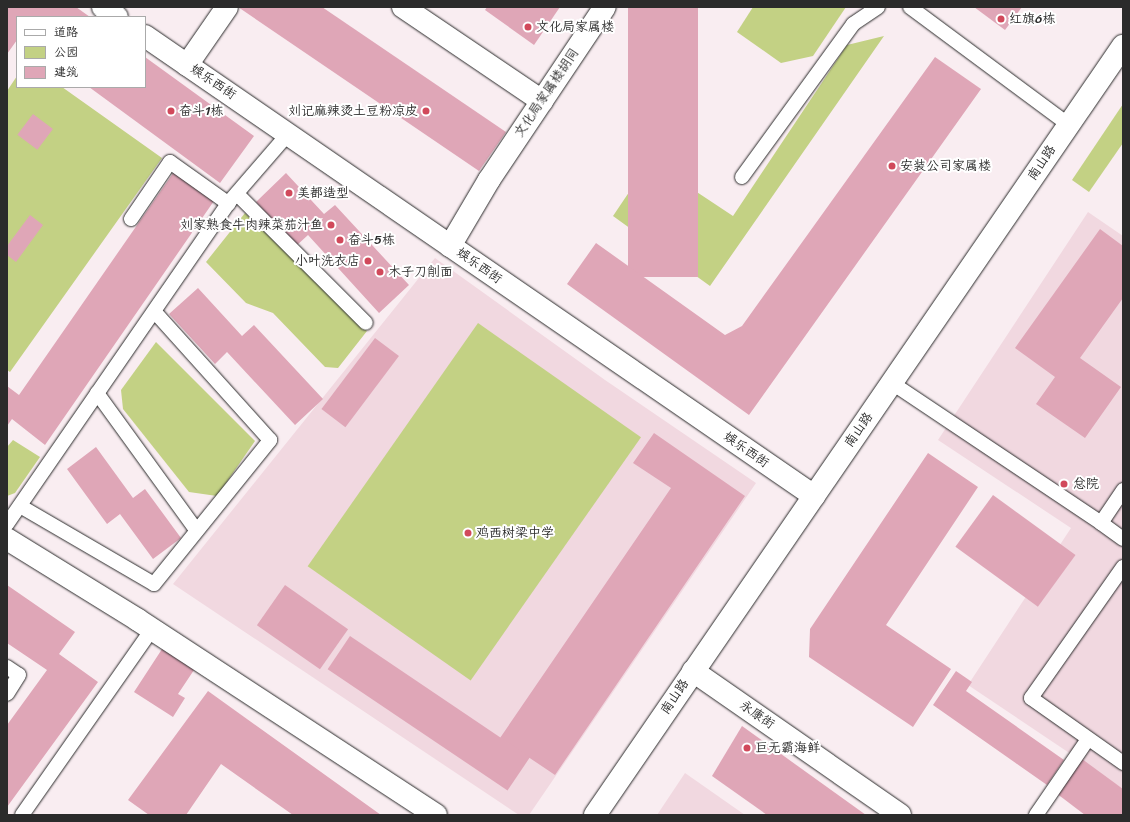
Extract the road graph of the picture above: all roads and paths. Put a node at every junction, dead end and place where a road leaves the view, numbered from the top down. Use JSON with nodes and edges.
{"nodes":[{"id":1,"x":103,"y":7,"type":"edge"},
{"id":2,"x":227,"y":7,"type":"edge"},
{"id":3,"x":403,"y":7,"type":"edge"},
{"id":4,"x":605,"y":7,"type":"edge"},
{"id":5,"x":878,"y":7,"type":"edge"},
{"id":6,"x":910,"y":7,"type":"edge"},
{"id":7,"x":116,"y":16,"type":"edge"},
{"id":8,"x":146,"y":37,"type":"edge"},
{"id":9,"x":1123,"y":46,"type":"edge"},
{"id":10,"x":187,"y":65,"type":"junction"},
{"id":11,"x":542,"y":101,"type":"junction"},
{"id":12,"x":1069,"y":125,"type":"junction"},
{"id":13,"x":288,"y":134,"type":"junction"},
{"id":14,"x":742,"y":177,"type":"dead end"},
{"id":15,"x":233,"y":199,"type":"junction"},
{"id":16,"x":131,"y":219,"type":"dead end"},
{"id":17,"x":450,"y":246,"type":"junction"},
{"id":18,"x":154,"y":311,"type":"junction"},
{"id":19,"x":366,"y":323,"type":"dead end"},
{"id":20,"x":892,"y":383,"type":"junction"},
{"id":21,"x":98,"y":393,"type":"junction"},
{"id":22,"x":1123,"y":490,"type":"edge"},
{"id":23,"x":814,"y":496,"type":"junction"},
{"id":24,"x":1118,"y":503,"type":"edge"},
{"id":25,"x":20,"y":506,"type":"junction"},
{"id":26,"x":7,"y":524,"type":"edge"},
{"id":27,"x":1101,"y":524,"type":"junction"},
{"id":28,"x":196,"y":531,"type":"junction"},
{"id":29,"x":1123,"y":539,"type":"edge"},
{"id":30,"x":7,"y":540,"type":"edge"},
{"id":31,"x":1123,"y":567,"type":"edge"},
{"id":32,"x":152,"y":629,"type":"junction"},
{"id":33,"x":7,"y":667,"type":"edge"},
{"id":34,"x":693,"y":671,"type":"junction"},
{"id":35,"x":7,"y":694,"type":"edge"},
{"id":36,"x":1088,"y":739,"type":"junction"},
{"id":37,"x":1123,"y":764,"type":"edge"},
{"id":38,"x":22,"y":815,"type":"edge"},
{"id":39,"x":436,"y":815,"type":"edge"},
{"id":40,"x":595,"y":815,"type":"edge"},
{"id":41,"x":900,"y":815,"type":"edge"},
{"id":42,"x":1036,"y":815,"type":"edge"}],
"edges":[{"from":1,"to":7,"type":"street"},
{"from":2,"to":10,"type":"street"},
{"from":3,"to":11,"type":"street"},
{"from":4,"to":11,"type":"street","name":"文化局家属楼胡同"},
{"from":5,"to":14,"type":"lane"},
{"from":6,"to":12,"type":"lane"},
{"from":8,"to":10,"type":"street","name":"娱乐西街"},
{"from":9,"to":12,"type":"street","name":"南山路"},
{"from":10,"to":13,"type":"street","name":"娱乐西街"},
{"from":11,"to":17,"type":"street","name":"文化局家属楼胡同"},
{"from":12,"to":20,"type":"street","name":"南山路"},
{"from":13,"to":15,"type":"lane"},
{"from":13,"to":17,"type":"street","name":"娱乐西街"},
{"from":15,"to":16,"type":"lane"},
{"from":15,"to":18,"type":"lane"},
{"from":15,"to":19,"type":"lane"},
{"from":17,"to":23,"type":"street","name":"娱乐西街"},
{"from":18,"to":21,"type":"lane"},
{"from":18,"to":28,"type":"lane"},
{"from":20,"to":23,"type":"street","name":"南山路"},
{"from":20,"to":27,"type":"lane"},
{"from":21,"to":25,"type":"lane"},
{"from":21,"to":28,"type":"lane"},
{"from":22,"to":24,"type":"lane"},
{"from":23,"to":34,"type":"street","name":"南山路"},
{"from":24,"to":27,"type":"lane"},
{"from":25,"to":26,"type":"lane"},
{"from":25,"to":28,"type":"lane"},
{"from":27,"to":29,"type":"lane"},
{"from":30,"to":32,"type":"street"},
{"from":31,"to":36,"type":"lane"},
{"from":32,"to":38,"type":"lane"},
{"from":32,"to":39,"type":"street"},
{"from":33,"to":35,"type":"lane"},
{"from":34,"to":40,"type":"street","name":"南山路"},
{"from":34,"to":41,"type":"street","name":"永康街"},
{"from":36,"to":37,"type":"lane"},
{"from":36,"to":42,"type":"lane"}]}
